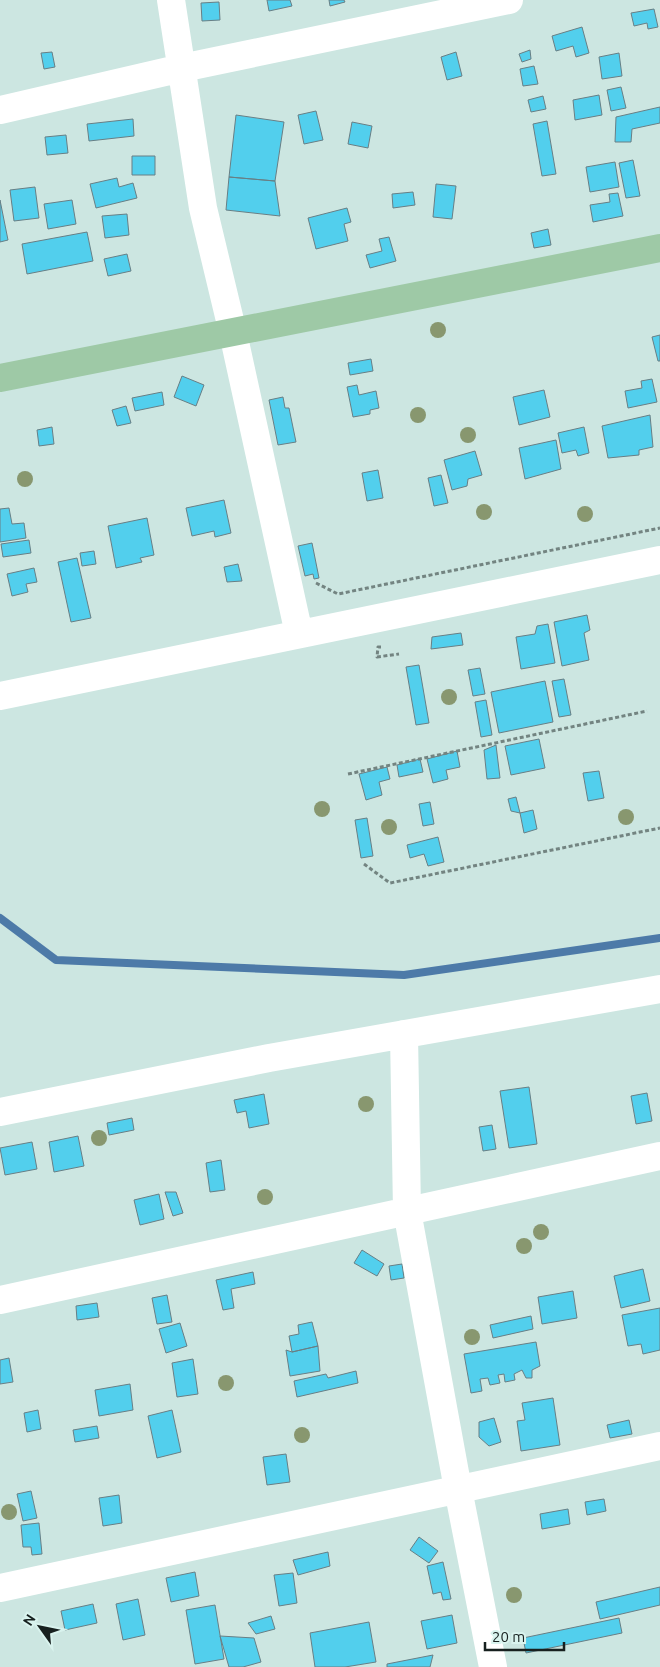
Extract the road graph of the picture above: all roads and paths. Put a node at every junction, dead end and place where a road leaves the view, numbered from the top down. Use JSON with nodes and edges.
{"nodes":[{"id":1,"x":171,"y":0,"type":"edge"},
{"id":2,"x":509,"y":0,"type":"edge"},
{"id":3,"x":182,"y":68,"type":"junction"},
{"id":4,"x":0,"y":110,"type":"edge"},
{"id":5,"x":660,"y":248,"type":"edge"},
{"id":6,"x":233,"y":334,"type":"junction"},
{"id":7,"x":0,"y":378,"type":"edge"},
{"id":8,"x":660,"y":528,"type":"edge"},
{"id":9,"x":660,"y":560,"type":"edge"},
{"id":10,"x":313,"y":582,"type":"dead end"},
{"id":11,"x":299,"y":634,"type":"junction"},
{"id":12,"x":386,"y":646,"type":"dead end"},
{"id":13,"x":399,"y":654,"type":"dead end"},
{"id":14,"x":0,"y":696,"type":"edge"},
{"id":15,"x":647,"y":711,"type":"dead end"},
{"id":16,"x":348,"y":774,"type":"dead end"},
{"id":17,"x":660,"y":828,"type":"edge"},
{"id":18,"x":364,"y":864,"type":"dead end"},
{"id":19,"x":660,"y":989,"type":"edge"},
{"id":20,"x":404,"y":1034,"type":"junction"},
{"id":21,"x":0,"y":1112,"type":"edge"},
{"id":22,"x":660,"y":1156,"type":"edge"},
{"id":23,"x":407,"y":1211,"type":"junction"},
{"id":24,"x":0,"y":1300,"type":"edge"},
{"id":25,"x":660,"y":1446,"type":"edge"},
{"id":26,"x":458,"y":1489,"type":"junction"},
{"id":27,"x":0,"y":1588,"type":"edge"},
{"id":28,"x":493,"y":1667,"type":"edge"}],
"edges":[{"from":1,"to":3,"type":"street"},
{"from":2,"to":3,"type":"street"},
{"from":3,"to":4,"type":"street"},
{"from":3,"to":6,"type":"street"},
{"from":5,"to":6,"type":"main road"},
{"from":6,"to":7,"type":"main road"},
{"from":6,"to":11,"type":"street"},
{"from":8,"to":10,"type":"path"},
{"from":9,"to":11,"type":"street"},
{"from":11,"to":14,"type":"street"},
{"from":12,"to":13,"type":"path"},
{"from":15,"to":16,"type":"path"},
{"from":17,"to":18,"type":"path"},
{"from":19,"to":20,"type":"street"},
{"from":20,"to":21,"type":"street"},
{"from":20,"to":23,"type":"street"},
{"from":22,"to":23,"type":"street"},
{"from":23,"to":24,"type":"street"},
{"from":23,"to":26,"type":"street"},
{"from":25,"to":26,"type":"street"},
{"from":26,"to":27,"type":"street"},
{"from":26,"to":28,"type":"street"}]}
